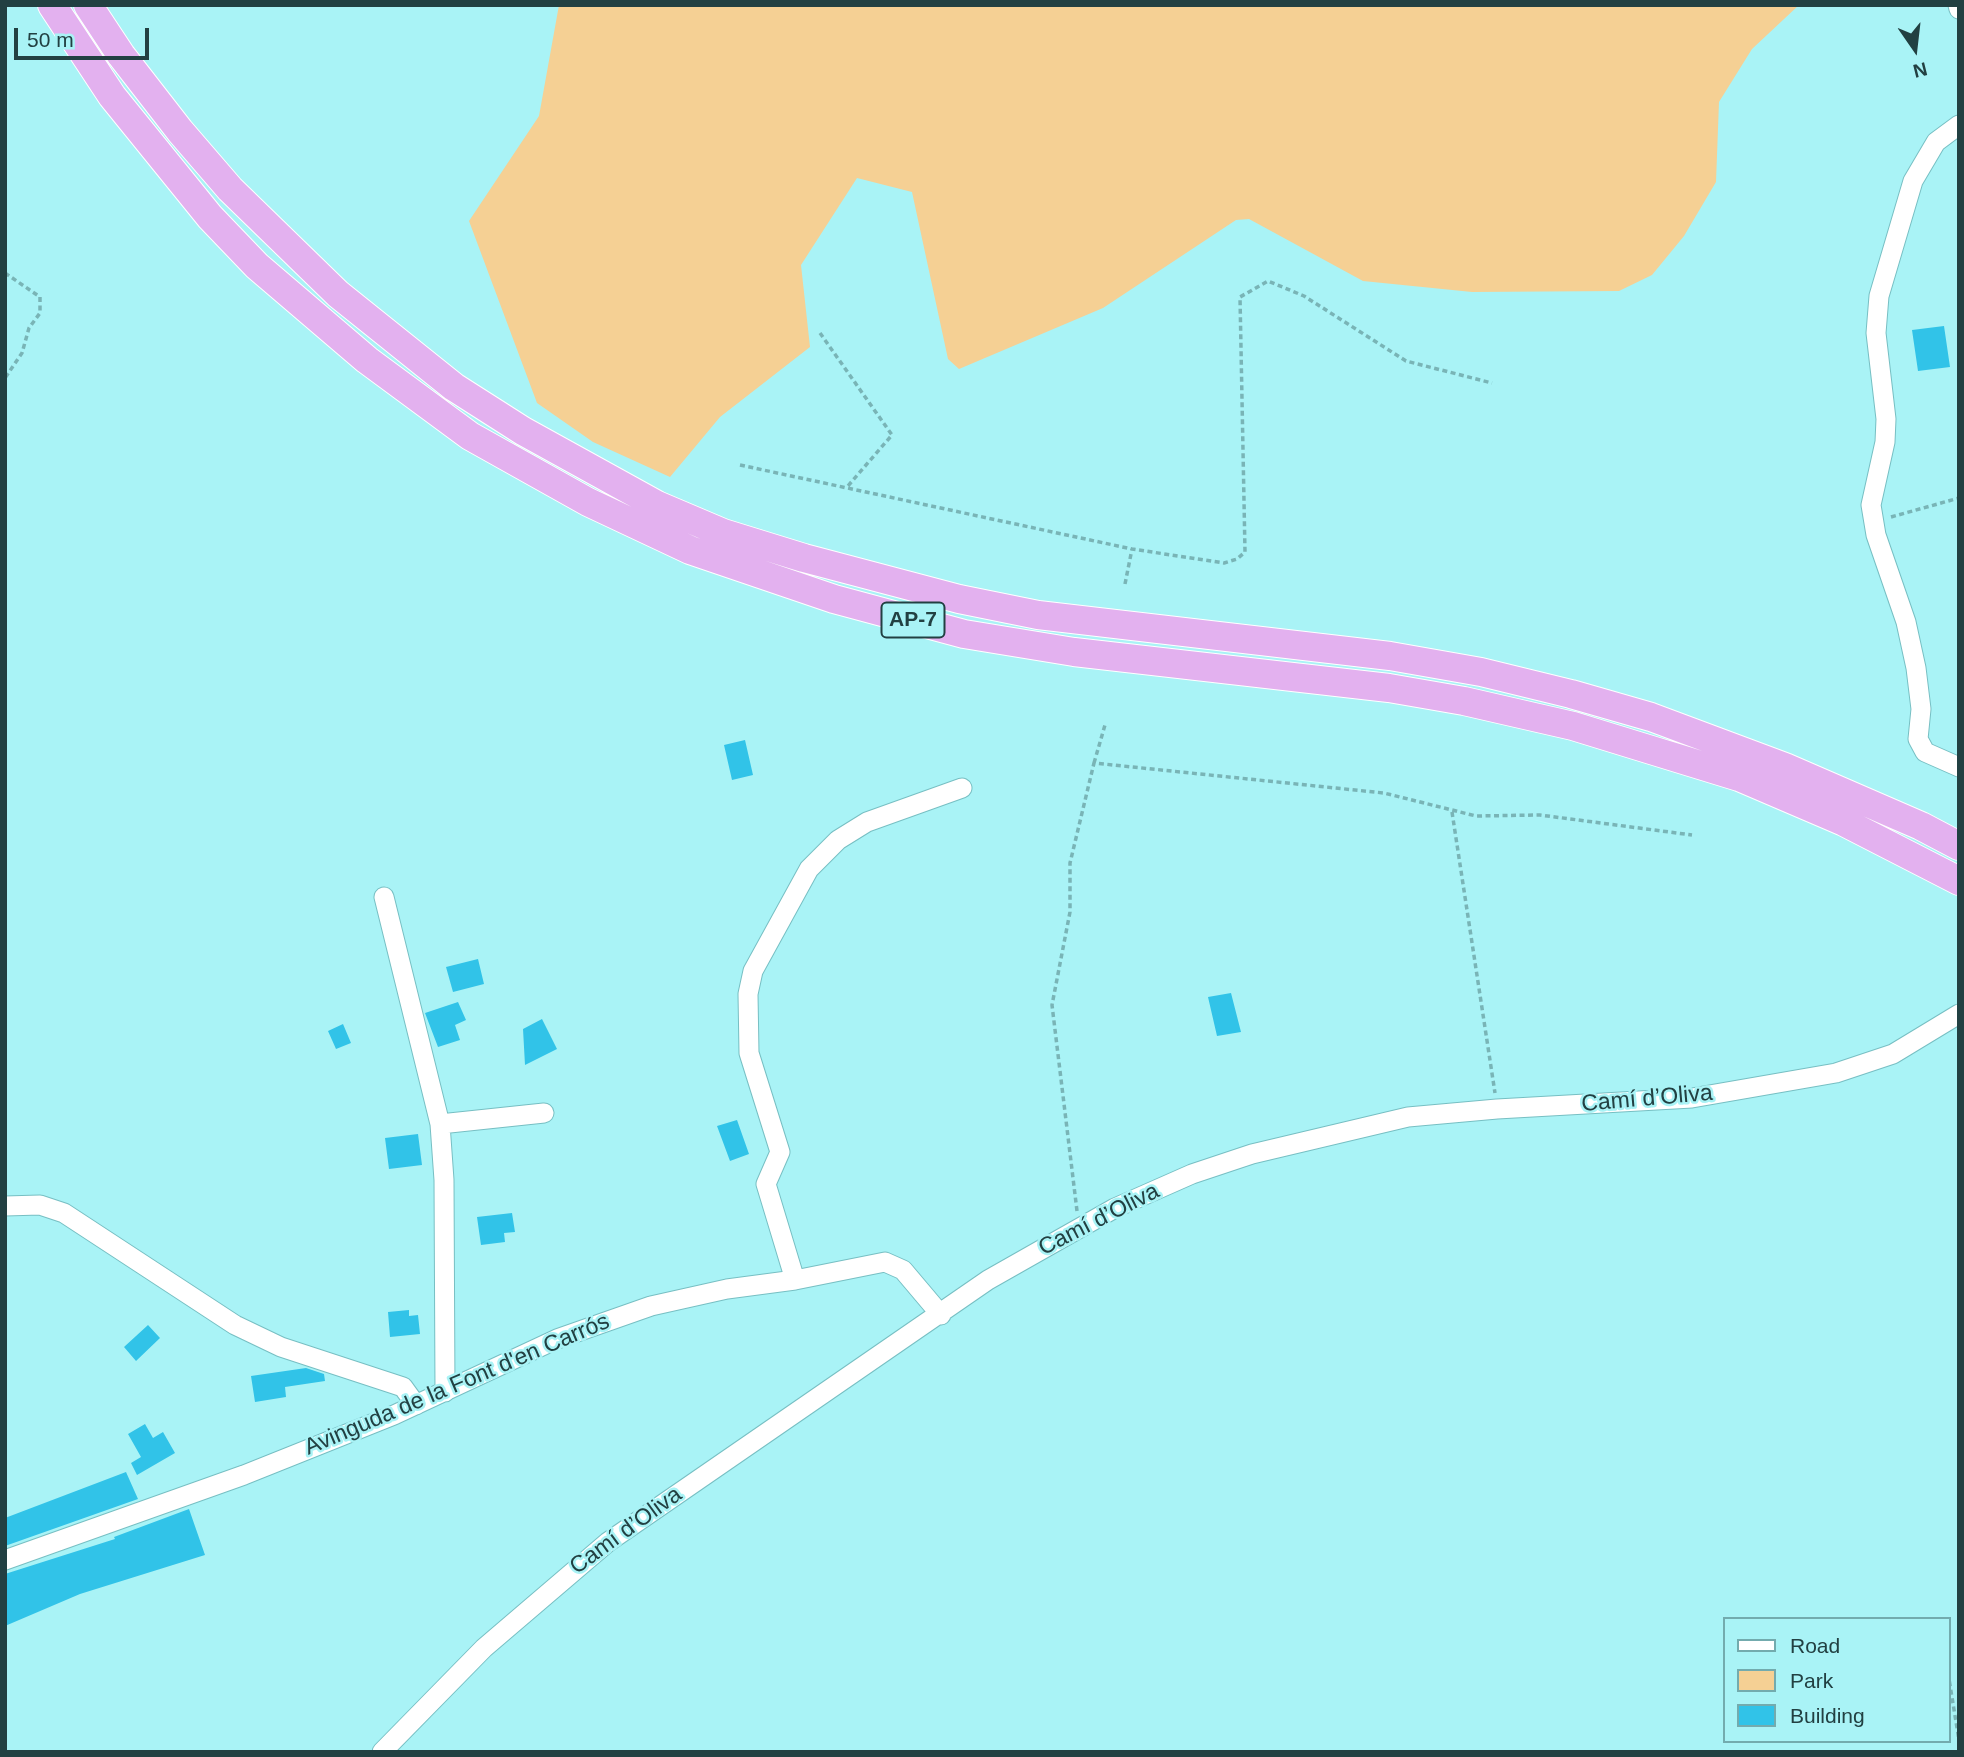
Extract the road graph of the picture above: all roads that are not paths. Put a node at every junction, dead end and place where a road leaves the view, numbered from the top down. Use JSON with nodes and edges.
{"nodes":[{"id":1,"x":52,"y":5,"type":"edge"},
{"id":2,"x":88,"y":5,"type":"edge"},
{"id":3,"x":1959,"y":125,"type":"edge"},
{"id":4,"x":1959,"y":767,"type":"edge"},
{"id":5,"x":962,"y":788,"type":"dead end"},
{"id":6,"x":1959,"y":846,"type":"edge"},
{"id":7,"x":1959,"y":881,"type":"edge"},
{"id":8,"x":384,"y":897,"type":"dead end"},
{"id":9,"x":1959,"y":1014,"type":"edge"},
{"id":10,"x":544,"y":1113,"type":"dead end"},
{"id":11,"x":440,"y":1124,"type":"junction"},
{"id":12,"x":5,"y":1206,"type":"edge"},
{"id":13,"x":795,"y":1280,"type":"junction"},
{"id":14,"x":942,"y":1314,"type":"junction"},
{"id":15,"x":444,"y":1392,"type":"junction"},
{"id":16,"x":416,"y":1405,"type":"junction"},
{"id":17,"x":5,"y":1560,"type":"edge"},
{"id":18,"x":382,"y":1752,"type":"edge"}],
"edges":[{"from":1,"to":7,"type":"highway","number":"AP-7"},
{"from":2,"to":6,"type":"highway","number":"AP-7"},
{"from":3,"to":4,"type":"street"},
{"from":5,"to":13,"type":"street"},
{"from":8,"to":11,"type":"street"},
{"from":9,"to":14,"type":"street","name":"Camí d’Oliva"},
{"from":10,"to":11,"type":"street"},
{"from":11,"to":15,"type":"street"},
{"from":12,"to":16,"type":"street"},
{"from":13,"to":14,"type":"street","name":"Avinguda de la Font d'en Carrós"},
{"from":13,"to":15,"type":"street","name":"Avinguda de la Font d'en Carrós"},
{"from":14,"to":18,"type":"street","name":"Camí d’Oliva"},
{"from":15,"to":16,"type":"street","name":"Avinguda de la Font d'en Carrós"},
{"from":16,"to":17,"type":"street","name":"Avinguda de la Font d'en Carrós"}]}
